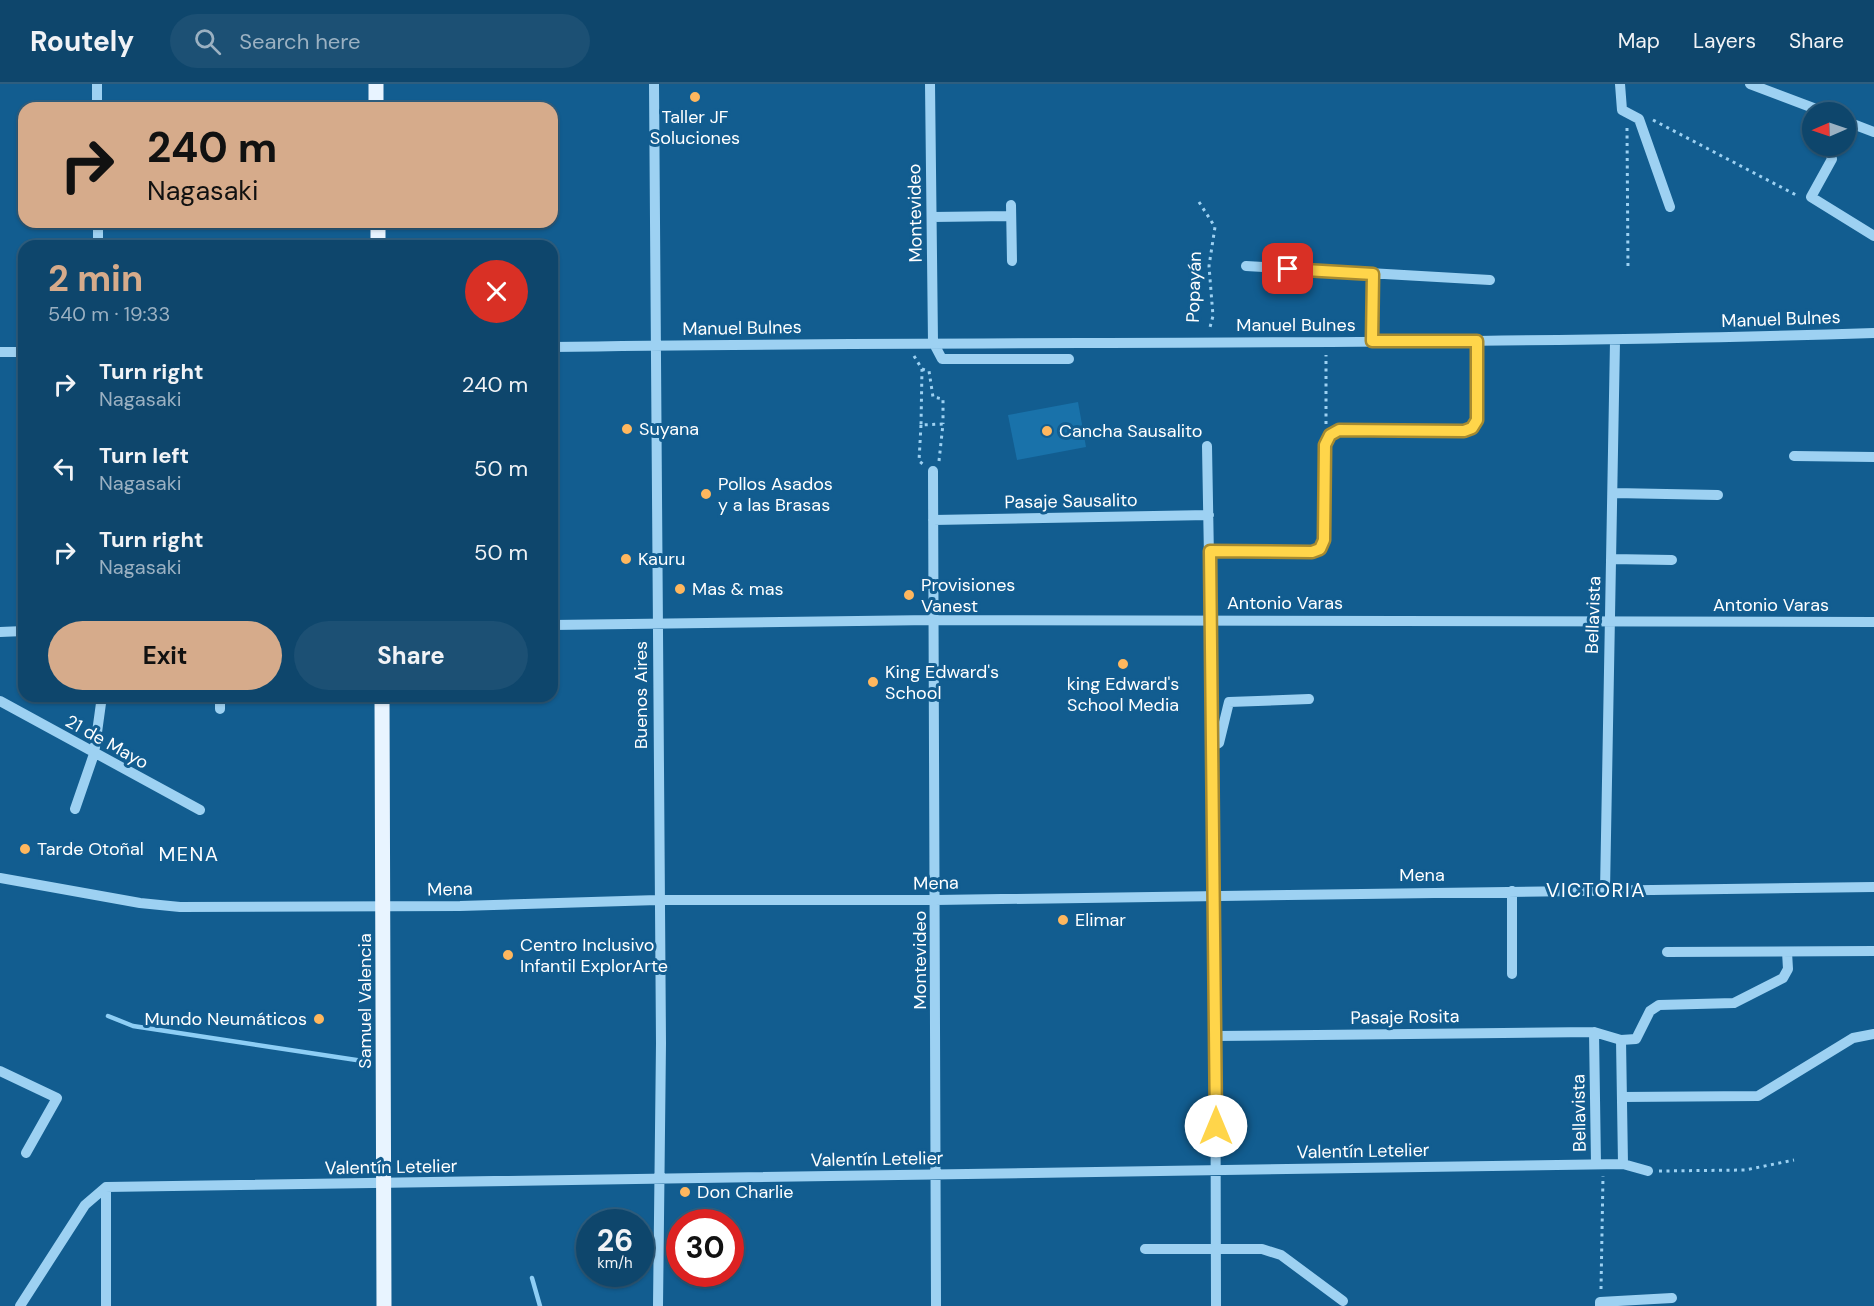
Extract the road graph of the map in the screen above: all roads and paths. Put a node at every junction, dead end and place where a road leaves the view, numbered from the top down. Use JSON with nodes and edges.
{"nodes":[{"id":1,"x":96,"y":84,"type":"edge"},
{"id":2,"x":376,"y":84,"type":"edge"},
{"id":3,"x":654,"y":84,"type":"edge"},
{"id":4,"x":930,"y":84,"type":"edge"},
{"id":5,"x":1620,"y":84,"type":"edge"},
{"id":6,"x":1750,"y":84,"type":"edge"},
{"id":7,"x":97,"y":102,"type":"edge"},
{"id":8,"x":376,"y":102,"type":"edge"},
{"id":9,"x":1802,"y":106,"type":"edge"},
{"id":10,"x":1622,"y":110,"type":"junction"},
{"id":11,"x":1639,"y":119,"type":"junction"},
{"id":12,"x":1856,"y":125,"type":"edge"},
{"id":13,"x":1874,"y":132,"type":"edge"},
{"id":14,"x":1831,"y":156,"type":"edge"},
{"id":15,"x":1811,"y":196,"type":"junction"},
{"id":16,"x":1199,"y":202,"type":"dead end"},
{"id":17,"x":1670,"y":207,"type":"dead end"},
{"id":18,"x":932,"y":216,"type":"junction"},
{"id":19,"x":1874,"y":236,"type":"edge"},
{"id":20,"x":1012,"y":261,"type":"dead end"},
{"id":21,"x":1246,"y":266,"type":"dead end"},
{"id":22,"x":1628,"y":270,"type":"dead end"},
{"id":23,"x":1373,"y":274,"type":"junction"},
{"id":24,"x":1490,"y":280,"type":"dead end"},
{"id":25,"x":1874,"y":333,"type":"edge"},
{"id":26,"x":1206,"y":341,"type":"junction"},
{"id":27,"x":1326,"y":341,"type":"junction"},
{"id":28,"x":1372,"y":341,"type":"junction"},
{"id":29,"x":1477,"y":341,"type":"junction"},
{"id":30,"x":1615,"y":341,"type":"junction"},
{"id":31,"x":914,"y":342,"type":"junction"},
{"id":32,"x":933,"y":342,"type":"junction"},
{"id":33,"x":657,"y":345,"type":"junction"},
{"id":34,"x":558,"y":347,"type":"edge"},
{"id":35,"x":0,"y":352,"type":"edge"},
{"id":36,"x":18,"y":352,"type":"edge"},
{"id":37,"x":1069,"y":359,"type":"dead end"},
{"id":38,"x":922,"y":369,"type":"junction"},
{"id":39,"x":943,"y":424,"type":"junction"},
{"id":40,"x":921,"y":425,"type":"junction"},
{"id":41,"x":1325,"y":445,"type":"junction"},
{"id":42,"x":1207,"y":446,"type":"dead end"},
{"id":43,"x":1794,"y":456,"type":"dead end"},
{"id":44,"x":1874,"y":457,"type":"edge"},
{"id":45,"x":933,"y":471,"type":"junction"},
{"id":46,"x":1614,"y":493,"type":"junction"},
{"id":47,"x":1718,"y":495,"type":"dead end"},
{"id":48,"x":1209,"y":515,"type":"junction"},
{"id":49,"x":933,"y":520,"type":"junction"},
{"id":50,"x":1210,"y":551,"type":"junction"},
{"id":51,"x":1611,"y":559,"type":"junction"},
{"id":52,"x":1672,"y":560,"type":"dead end"},
{"id":53,"x":1210,"y":619,"type":"junction"},
{"id":54,"x":933,"y":620,"type":"junction"},
{"id":55,"x":1609,"y":621,"type":"junction"},
{"id":56,"x":1874,"y":622,"type":"edge"},
{"id":57,"x":657,"y":624,"type":"junction"},
{"id":58,"x":558,"y":625,"type":"edge"},
{"id":59,"x":18,"y":631,"type":"edge"},
{"id":60,"x":0,"y":632,"type":"edge"},
{"id":61,"x":1309,"y":699,"type":"dead end"},
{"id":62,"x":0,"y":701,"type":"edge"},
{"id":63,"x":101,"y":702,"type":"edge"},
{"id":64,"x":220,"y":702,"type":"edge"},
{"id":65,"x":382,"y":702,"type":"edge"},
{"id":66,"x":220,"y":710,"type":"dead end"},
{"id":67,"x":1211,"y":746,"type":"junction"},
{"id":68,"x":94,"y":754,"type":"junction"},
{"id":69,"x":75,"y":809,"type":"dead end"},
{"id":70,"x":200,"y":810,"type":"dead end"},
{"id":71,"x":0,"y":878,"type":"edge"},
{"id":72,"x":1874,"y":887,"type":"edge"},
{"id":73,"x":1512,"y":891,"type":"junction"},
{"id":74,"x":1605,"y":891,"type":"junction"},
{"id":75,"x":1215,"y":895,"type":"junction"},
{"id":76,"x":658,"y":900,"type":"junction"},
{"id":77,"x":936,"y":900,"type":"junction"},
{"id":78,"x":384,"y":906,"type":"junction"},
{"id":79,"x":1874,"y":951,"type":"edge"},
{"id":80,"x":1667,"y":952,"type":"dead end"},
{"id":81,"x":1787,"y":952,"type":"junction"},
{"id":82,"x":1512,"y":974,"type":"dead end"},
{"id":83,"x":1594,"y":1032,"type":"junction"},
{"id":84,"x":1874,"y":1034,"type":"edge"},
{"id":85,"x":1215,"y":1036,"type":"junction"},
{"id":86,"x":1621,"y":1040,"type":"junction"},
{"id":87,"x":0,"y":1071,"type":"edge"},
{"id":88,"x":1622,"y":1097,"type":"junction"},
{"id":89,"x":26,"y":1153,"type":"dead end"},
{"id":90,"x":1794,"y":1160,"type":"dead end"},
{"id":91,"x":1596,"y":1164,"type":"junction"},
{"id":92,"x":1623,"y":1164,"type":"junction"},
{"id":93,"x":1216,"y":1170,"type":"junction"},
{"id":94,"x":1648,"y":1171,"type":"joint"},
{"id":95,"x":936,"y":1175,"type":"junction"},
{"id":96,"x":659,"y":1179,"type":"junction"},
{"id":97,"x":385,"y":1183,"type":"junction"},
{"id":98,"x":106,"y":1187,"type":"junction"},
{"id":99,"x":1145,"y":1249,"type":"dead end"},
{"id":100,"x":1216,"y":1249,"type":"junction"},
{"id":101,"x":1672,"y":1298,"type":"dead end"},
{"id":102,"x":1343,"y":1300,"type":"dead end"},
{"id":103,"x":1600,"y":1304,"type":"edge"},
{"id":104,"x":20,"y":1306,"type":"edge"},
{"id":105,"x":106,"y":1306,"type":"edge"},
{"id":106,"x":384,"y":1306,"type":"edge"},
{"id":107,"x":658,"y":1306,"type":"edge"},
{"id":108,"x":936,"y":1306,"type":"edge"},
{"id":109,"x":1216,"y":1306,"type":"edge"}],
"edges":[{"from":1,"to":7,"type":"street"},
{"from":2,"to":8,"type":"main road"},
{"from":3,"to":33,"type":"street","name":"Buenos Aires"},
{"from":4,"to":18,"type":"street","name":"Montevideo"},
{"from":5,"to":10,"type":"street"},
{"from":6,"to":9,"type":"street"},
{"from":10,"to":11,"type":"street"},
{"from":10,"to":22,"type":"path"},
{"from":11,"to":15,"type":"path"},
{"from":11,"to":17,"type":"street"},
{"from":12,"to":13,"type":"street"},
{"from":14,"to":15,"type":"street"},
{"from":15,"to":19,"type":"street"},
{"from":16,"to":26,"type":"path","name":"Popayán"},
{"from":18,"to":20,"type":"street"},
{"from":18,"to":32,"type":"street","name":"Montevideo"},
{"from":21,"to":23,"type":"street"},
{"from":23,"to":24,"type":"street"},
{"from":23,"to":28,"type":"street"},
{"from":25,"to":30,"type":"street","name":"Manuel Bulnes"},
{"from":26,"to":27,"type":"street","name":"Manuel Bulnes"},
{"from":26,"to":32,"type":"street","name":"Manuel Bulnes"},
{"from":27,"to":28,"type":"street","name":"Manuel Bulnes"},
{"from":27,"to":41,"type":"path"},
{"from":28,"to":29,"type":"street","name":"Manuel Bulnes"},
{"from":29,"to":30,"type":"street","name":"Manuel Bulnes"},
{"from":29,"to":41,"type":"street"},
{"from":30,"to":46,"type":"street","name":"Bellavista"},
{"from":31,"to":32,"type":"street","name":"Manuel Bulnes"},
{"from":31,"to":33,"type":"street","name":"Manuel Bulnes"},
{"from":31,"to":38,"type":"path"},
{"from":32,"to":37,"type":"street"},
{"from":33,"to":34,"type":"street","name":"Manuel Bulnes"},
{"from":33,"to":57,"type":"street","name":"Buenos Aires"},
{"from":35,"to":36,"type":"street"},
{"from":38,"to":39,"type":"path"},
{"from":38,"to":40,"type":"path"},
{"from":39,"to":40,"type":"path"},
{"from":39,"to":45,"type":"path"},
{"from":40,"to":45,"type":"path"},
{"from":41,"to":50,"type":"street"},
{"from":42,"to":48,"type":"street"},
{"from":43,"to":44,"type":"street"},
{"from":45,"to":49,"type":"street","name":"Montevideo"},
{"from":46,"to":47,"type":"street"},
{"from":46,"to":51,"type":"street","name":"Bellavista"},
{"from":48,"to":49,"type":"street","name":"Pasaje Sausalito"},
{"from":48,"to":50,"type":"street"},
{"from":49,"to":54,"type":"street","name":"Montevideo"},
{"from":50,"to":53,"type":"street"},
{"from":51,"to":52,"type":"street"},
{"from":51,"to":55,"type":"street","name":"Bellavista"},
{"from":53,"to":54,"type":"street","name":"Antonio Varas"},
{"from":53,"to":55,"type":"street","name":"Antonio Varas"},
{"from":53,"to":67,"type":"street"},
{"from":54,"to":57,"type":"street","name":"Antonio Varas"},
{"from":54,"to":77,"type":"street","name":"Montevideo"},
{"from":55,"to":56,"type":"street","name":"Antonio Varas"},
{"from":55,"to":74,"type":"street","name":"Bellavista"},
{"from":57,"to":58,"type":"street","name":"Antonio Varas"},
{"from":57,"to":76,"type":"street","name":"Buenos Aires"},
{"from":59,"to":60,"type":"street"},
{"from":61,"to":67,"type":"street"},
{"from":62,"to":68,"type":"street","name":"21 de Mayo"},
{"from":63,"to":68,"type":"street"},
{"from":64,"to":66,"type":"street"},
{"from":65,"to":78,"type":"main road","name":"Samuel Valencia"},
{"from":67,"to":75,"type":"street"},
{"from":68,"to":69,"type":"street"},
{"from":68,"to":70,"type":"street","name":"21 de Mayo"},
{"from":71,"to":78,"type":"street","name":"Mena"},
{"from":72,"to":74,"type":"street","name":"Mena"},
{"from":73,"to":74,"type":"street","name":"Mena"},
{"from":73,"to":75,"type":"street","name":"Mena"},
{"from":73,"to":82,"type":"street"},
{"from":75,"to":77,"type":"street","name":"Mena"},
{"from":75,"to":85,"type":"street"},
{"from":76,"to":77,"type":"street","name":"Mena"},
{"from":76,"to":78,"type":"street","name":"Mena"},
{"from":76,"to":96,"type":"street","name":"Buenos Aires"},
{"from":77,"to":95,"type":"street","name":"Montevideo"},
{"from":78,"to":97,"type":"main road","name":"Samuel Valencia"},
{"from":79,"to":81,"type":"street"},
{"from":80,"to":81,"type":"street"},
{"from":81,"to":86,"type":"street"},
{"from":83,"to":85,"type":"street","name":"Pasaje Rosita"},
{"from":83,"to":86,"type":"street"},
{"from":83,"to":91,"type":"street","name":"Bellavista"},
{"from":84,"to":88,"type":"street"},
{"from":85,"to":93,"type":"street"},
{"from":86,"to":88,"type":"street"},
{"from":87,"to":89,"type":"street"},
{"from":88,"to":92,"type":"street"},
{"from":90,"to":94,"type":"path"},
{"from":91,"to":92,"type":"street","name":"Valentín Letelier"},
{"from":91,"to":93,"type":"street","name":"Valentín Letelier"},
{"from":91,"to":103,"type":"path","name":"Bellavista"},
{"from":92,"to":94,"type":"street","name":"Valentín Letelier"},
{"from":93,"to":95,"type":"street","name":"Valentín Letelier"},
{"from":93,"to":100,"type":"street"},
{"from":95,"to":96,"type":"street","name":"Valentín Letelier"},
{"from":95,"to":108,"type":"street","name":"Montevideo"},
{"from":96,"to":97,"type":"street","name":"Valentín Letelier"},
{"from":96,"to":107,"type":"street","name":"Buenos Aires"},
{"from":97,"to":98,"type":"street","name":"Valentín Letelier"},
{"from":97,"to":106,"type":"main road","name":"Samuel Valencia"},
{"from":98,"to":104,"type":"street"},
{"from":98,"to":105,"type":"street"},
{"from":99,"to":100,"type":"street"},
{"from":100,"to":102,"type":"street"},
{"from":100,"to":109,"type":"street"},
{"from":101,"to":103,"type":"street"}]}
